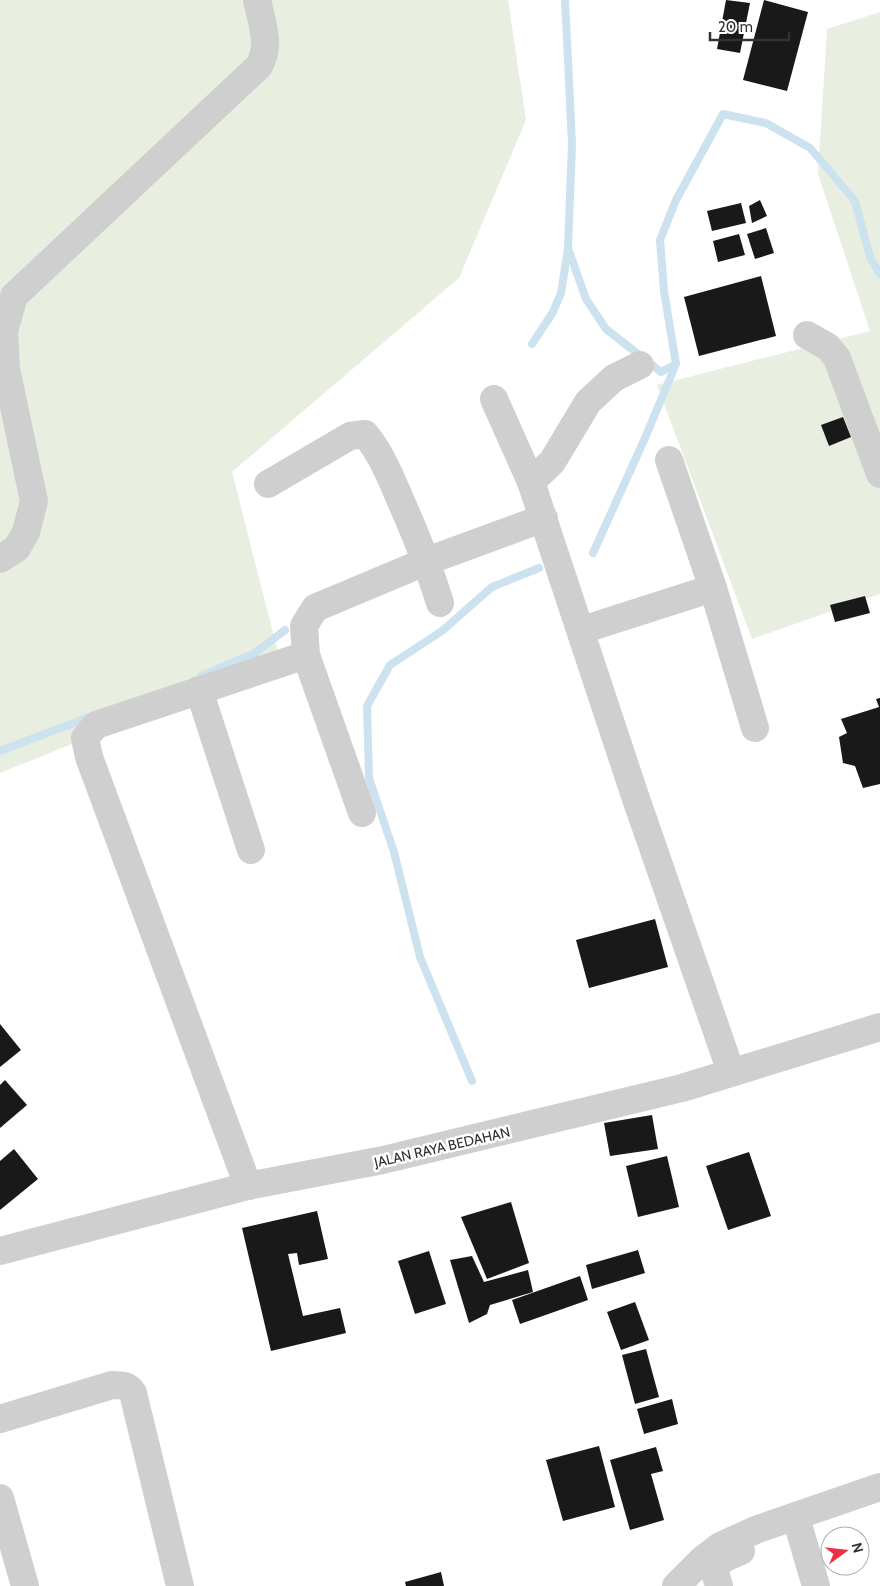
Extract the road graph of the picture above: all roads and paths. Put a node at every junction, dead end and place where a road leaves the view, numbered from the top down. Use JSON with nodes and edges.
{"nodes":[{"id":1,"x":257,"y":0,"type":"edge"},
{"id":2,"x":807,"y":335,"type":"dead end"},
{"id":3,"x":640,"y":365,"type":"dead end"},
{"id":4,"x":494,"y":399,"type":"dead end"},
{"id":5,"x":669,"y":460,"type":"dead end"},
{"id":6,"x":880,"y":474,"type":"edge"},
{"id":7,"x":531,"y":482,"type":"junction"},
{"id":8,"x":268,"y":484,"type":"dead end"},
{"id":9,"x":544,"y":518,"type":"junction"},
{"id":10,"x":0,"y":560,"type":"edge"},
{"id":11,"x":427,"y":561,"type":"junction"},
{"id":12,"x":714,"y":588,"type":"junction"},
{"id":13,"x":440,"y":603,"type":"dead end"},
{"id":14,"x":582,"y":630,"type":"junction"},
{"id":15,"x":306,"y":655,"type":"junction"},
{"id":16,"x":198,"y":690,"type":"junction"},
{"id":17,"x":754,"y":728,"type":"dead end"},
{"id":18,"x":362,"y":813,"type":"dead end"},
{"id":19,"x":251,"y":850,"type":"dead end"},
{"id":20,"x":880,"y":1027,"type":"edge"},
{"id":21,"x":731,"y":1072,"type":"junction"},
{"id":22,"x":248,"y":1186,"type":"junction"},
{"id":23,"x":0,"y":1251,"type":"edge"},
{"id":24,"x":0,"y":1419,"type":"edge"},
{"id":25,"x":880,"y":1487,"type":"edge"},
{"id":26,"x":0,"y":1498,"type":"edge"},
{"id":27,"x":880,"y":1502,"type":"edge"},
{"id":28,"x":799,"y":1528,"type":"junction"},
{"id":29,"x":25,"y":1586,"type":"edge"},
{"id":30,"x":180,"y":1586,"type":"edge"},
{"id":31,"x":676,"y":1586,"type":"edge"},
{"id":32,"x":719,"y":1586,"type":"edge"},
{"id":33,"x":816,"y":1586,"type":"edge"}],
"edges":[{"from":1,"to":10,"type":"street"},
{"from":2,"to":6,"type":"street"},
{"from":3,"to":7,"type":"street"},
{"from":4,"to":7,"type":"street"},
{"from":5,"to":12,"type":"street"},
{"from":7,"to":9,"type":"street"},
{"from":8,"to":11,"type":"street"},
{"from":9,"to":11,"type":"street"},
{"from":9,"to":14,"type":"street"},
{"from":11,"to":13,"type":"street"},
{"from":11,"to":15,"type":"street"},
{"from":12,"to":14,"type":"street"},
{"from":12,"to":17,"type":"street"},
{"from":14,"to":21,"type":"street"},
{"from":15,"to":16,"type":"street"},
{"from":15,"to":18,"type":"street"},
{"from":16,"to":19,"type":"street"},
{"from":16,"to":22,"type":"street"},
{"from":20,"to":21,"type":"street","name":"JALAN RAYA BEDAHAN"},
{"from":21,"to":22,"type":"street","name":"JALAN RAYA BEDAHAN"},
{"from":22,"to":23,"type":"street","name":"JALAN RAYA BEDAHAN"},
{"from":24,"to":30,"type":"street"},
{"from":25,"to":31,"type":"street"},
{"from":26,"to":29,"type":"street"},
{"from":27,"to":28,"type":"street"},
{"from":28,"to":32,"type":"street"},
{"from":28,"to":33,"type":"street"}]}
